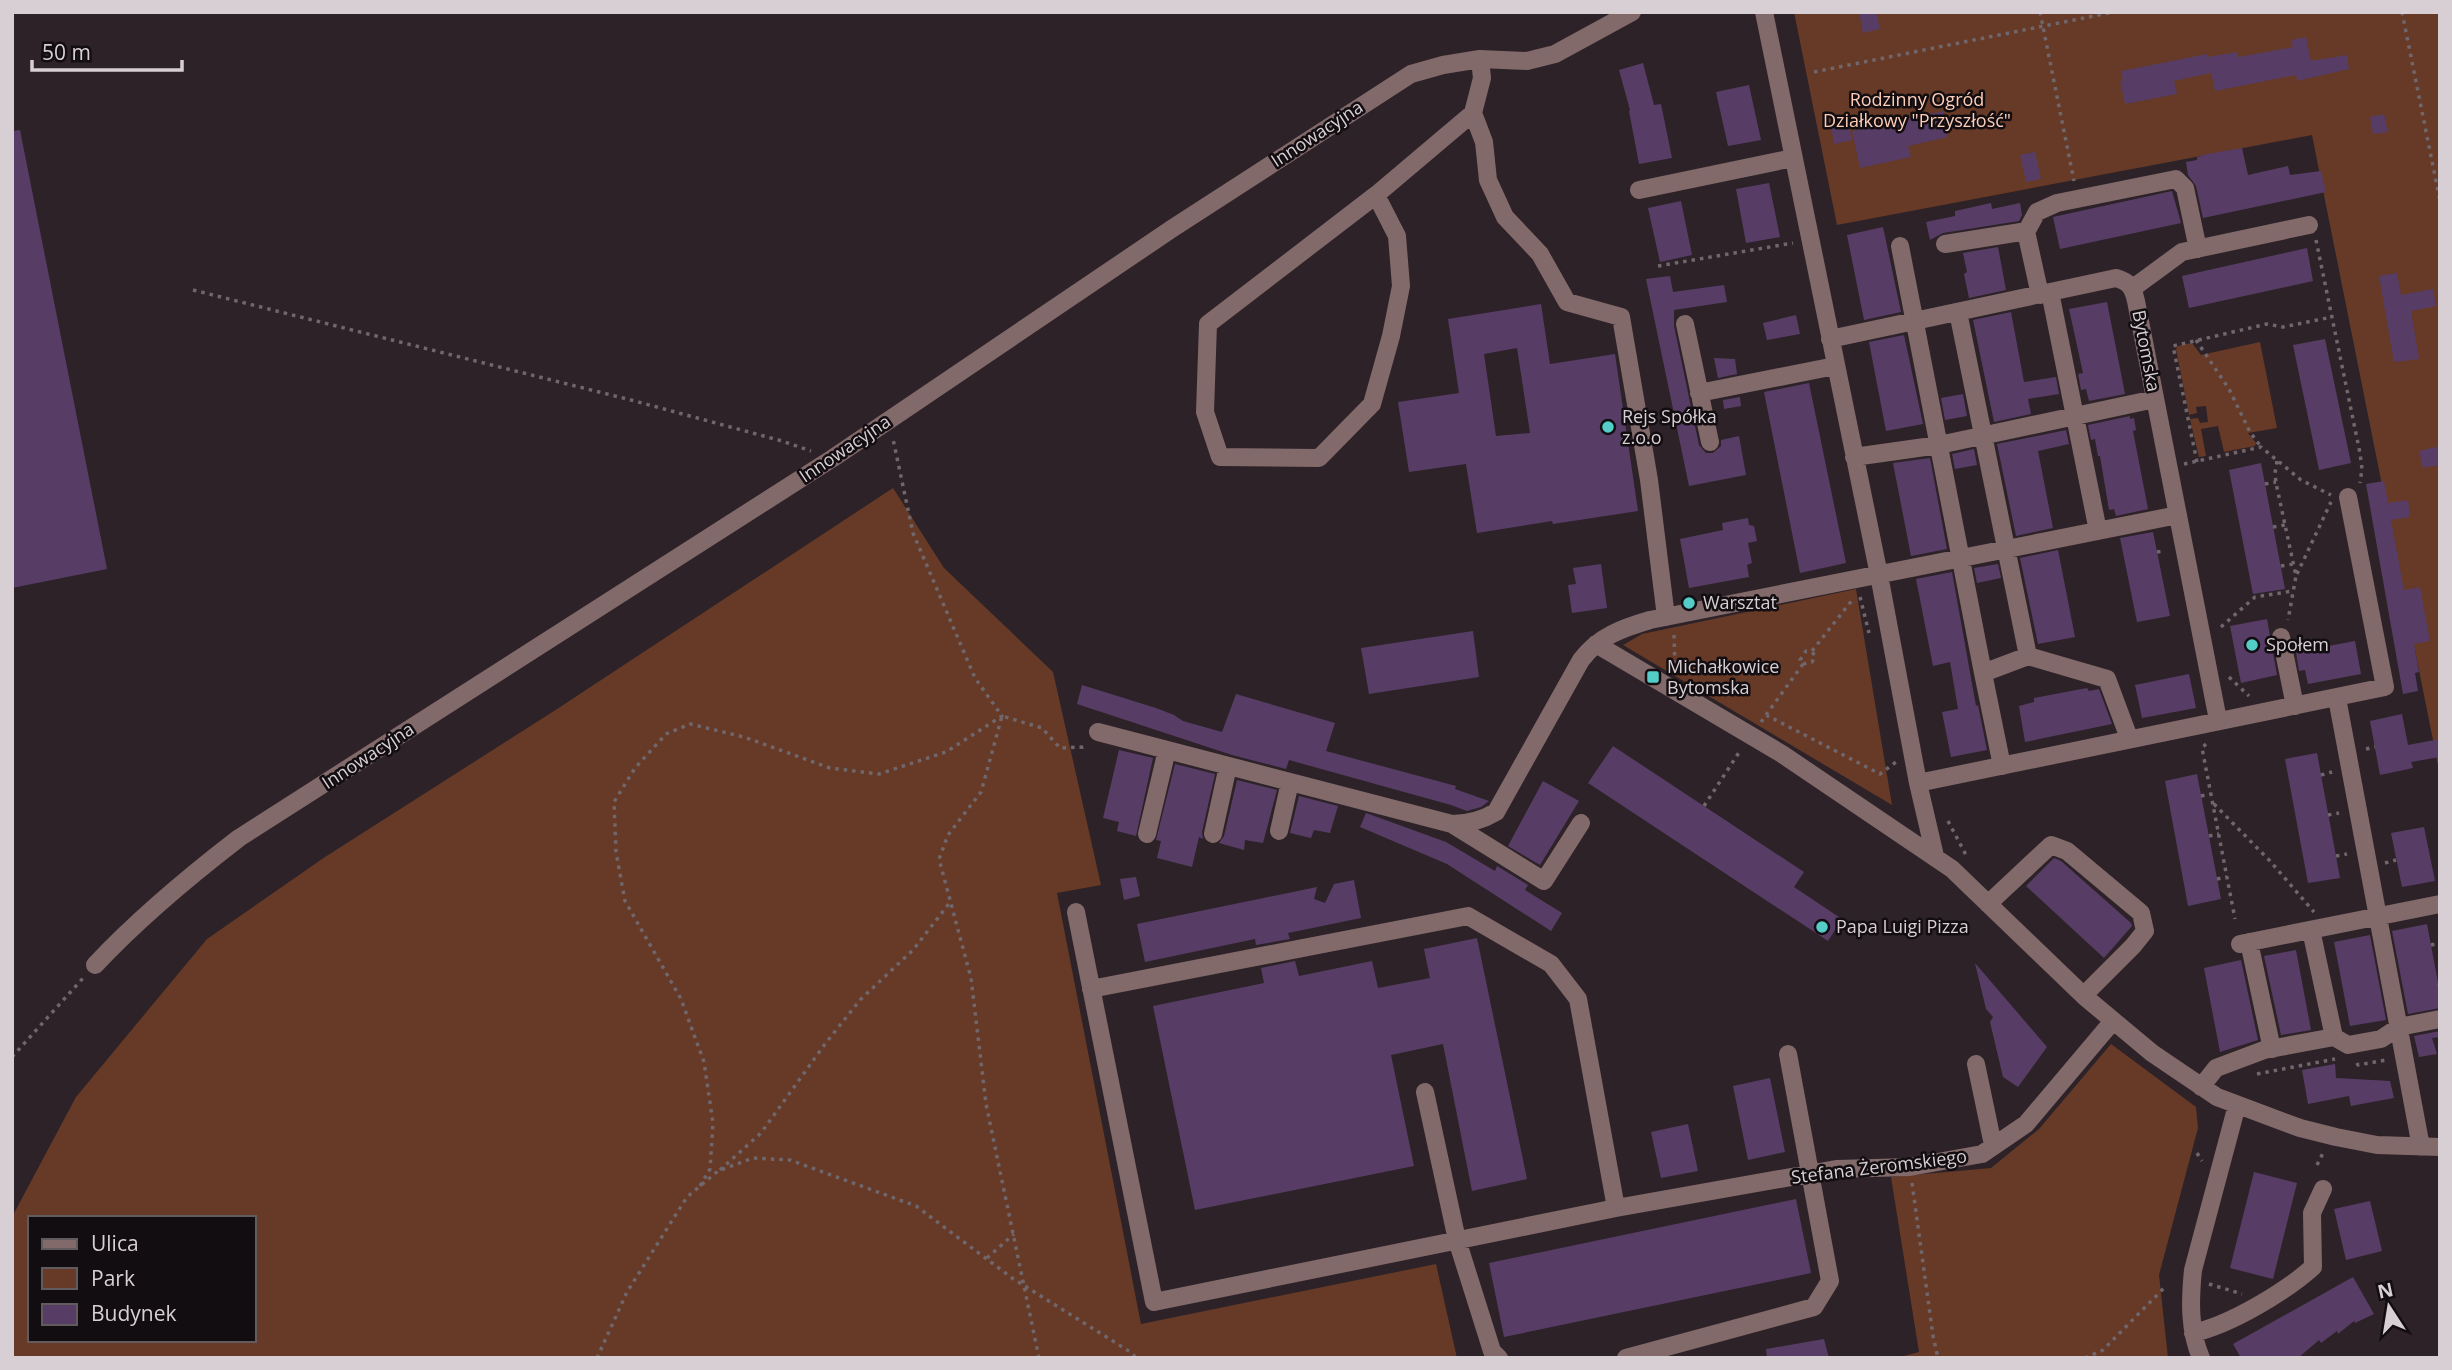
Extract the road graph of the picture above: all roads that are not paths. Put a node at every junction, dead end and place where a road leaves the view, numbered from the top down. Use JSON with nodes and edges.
{"nodes":[{"id":1,"x":1632,"y":12,"type":"edge"},
{"id":2,"x":1764,"y":12,"type":"edge"},
{"id":3,"x":1480,"y":59,"type":"junction"},
{"id":4,"x":1473,"y":113,"type":"junction"},
{"id":5,"x":1793,"y":158,"type":"junction"},
{"id":6,"x":1639,"y":190,"type":"dead end"},
{"id":7,"x":1376,"y":195,"type":"junction"},
{"id":8,"x":2311,"y":229,"type":"road end"},
{"id":9,"x":2025,"y":234,"type":"junction"},
{"id":10,"x":1945,"y":244,"type":"dead end"},
{"id":11,"x":1900,"y":246,"type":"dead end"},
{"id":12,"x":2198,"y":249,"type":"junction"},
{"id":13,"x":2133,"y":288,"type":"junction"},
{"id":14,"x":2045,"y":293,"type":"junction"},
{"id":15,"x":1958,"y":312,"type":"junction"},
{"id":16,"x":1914,"y":321,"type":"junction"},
{"id":17,"x":1685,"y":324,"type":"dead end"},
{"id":18,"x":1830,"y":339,"type":"junction"},
{"id":19,"x":1835,"y":366,"type":"junction"},
{"id":20,"x":1699,"y":393,"type":"junction"},
{"id":21,"x":2155,"y":399,"type":"junction"},
{"id":22,"x":2075,"y":416,"type":"junction"},
{"id":23,"x":1983,"y":436,"type":"junction"},
{"id":24,"x":1710,"y":442,"type":"dead end"},
{"id":25,"x":1939,"y":445,"type":"junction"},
{"id":26,"x":1854,"y":457,"type":"junction"},
{"id":27,"x":2348,"y":496,"type":"road end"},
{"id":28,"x":2178,"y":515,"type":"junction"},
{"id":29,"x":2098,"y":531,"type":"junction"},
{"id":30,"x":2005,"y":549,"type":"junction"},
{"id":31,"x":1961,"y":558,"type":"junction"},
{"id":32,"x":1879,"y":575,"type":"junction"},
{"id":33,"x":1670,"y":616,"type":"junction"},
{"id":34,"x":2281,"y":637,"type":"road end"},
{"id":35,"x":1596,"y":644,"type":"junction"},
{"id":36,"x":2028,"y":656,"type":"junction"},
{"id":37,"x":1983,"y":673,"type":"junction"},
{"id":38,"x":2337,"y":698,"type":"junction"},
{"id":39,"x":2295,"y":706,"type":"junction"},
{"id":40,"x":2218,"y":720,"type":"junction"},
{"id":41,"x":1098,"y":732,"type":"road end"},
{"id":42,"x":2129,"y":738,"type":"junction"},
{"id":43,"x":1167,"y":750,"type":"junction"},
{"id":44,"x":2001,"y":765,"type":"junction"},
{"id":45,"x":1228,"y":766,"type":"junction"},
{"id":46,"x":1290,"y":782,"type":"junction"},
{"id":47,"x":1918,"y":783,"type":"junction"},
{"id":48,"x":1581,"y":823,"type":"dead end"},
{"id":49,"x":1452,"y":824,"type":"junction"},
{"id":50,"x":1279,"y":831,"type":"dead end"},
{"id":51,"x":1147,"y":834,"type":"dead end"},
{"id":52,"x":1213,"y":834,"type":"dead end"},
{"id":53,"x":1935,"y":856,"type":"junction"},
{"id":54,"x":1988,"y":904,"type":"junction"},
{"id":55,"x":2440,"y":904,"type":"edge"},
{"id":56,"x":1076,"y":912,"type":"dead end"},
{"id":57,"x":2377,"y":916,"type":"junction"},
{"id":58,"x":2311,"y":930,"type":"junction"},
{"id":59,"x":95,"y":965,"type":"road end"},
{"id":60,"x":1091,"y":989,"type":"junction"},
{"id":61,"x":2084,"y":995,"type":"junction"},
{"id":62,"x":2440,"y":1020,"type":"edge"},
{"id":63,"x":2113,"y":1021,"type":"junction"},
{"id":64,"x":2399,"y":1027,"type":"junction"},
{"id":65,"x":2334,"y":1037,"type":"junction"},
{"id":66,"x":2272,"y":1049,"type":"junction"},
{"id":67,"x":1788,"y":1054,"type":"dead end"},
{"id":68,"x":1976,"y":1064,"type":"dead end"},
{"id":69,"x":2201,"y":1087,"type":"junction"},
{"id":70,"x":1425,"y":1091,"type":"dead end"},
{"id":71,"x":2237,"y":1105,"type":"junction"},
{"id":72,"x":1993,"y":1145,"type":"junction"},
{"id":73,"x":2421,"y":1147,"type":"junction"},
{"id":74,"x":2440,"y":1147,"type":"edge"},
{"id":75,"x":1812,"y":1173,"type":"junction"},
{"id":76,"x":2323,"y":1189,"type":"dead end"},
{"id":77,"x":1616,"y":1208,"type":"junction"},
{"id":78,"x":1457,"y":1240,"type":"junction"},
{"id":79,"x":2193,"y":1333,"type":"junction"},
{"id":80,"x":1499,"y":1358,"type":"edge"},
{"id":81,"x":1626,"y":1358,"type":"edge"},
{"id":82,"x":2200,"y":1358,"type":"edge"}],
"edges":[{"from":1,"to":3,"type":"street","name":"Innowacyjna"},
{"from":2,"to":5,"type":"street"},
{"from":3,"to":4,"type":"street"},
{"from":3,"to":59,"type":"street","name":"Innowacyjna"},
{"from":4,"to":7,"type":"street"},
{"from":4,"to":33,"type":"street"},
{"from":5,"to":6,"type":"street"},
{"from":5,"to":18,"type":"street"},
{"from":7,"to":7,"type":"street"},
{"from":8,"to":12,"type":"street"},
{"from":9,"to":10,"type":"street"},
{"from":9,"to":12,"type":"street"},
{"from":9,"to":14,"type":"street"},
{"from":11,"to":16,"type":"street"},
{"from":12,"to":13,"type":"street"},
{"from":13,"to":14,"type":"street","name":"Bytomska"},
{"from":13,"to":21,"type":"street","name":"Bytomska"},
{"from":14,"to":15,"type":"street","name":"Bytomska"},
{"from":14,"to":22,"type":"street"},
{"from":15,"to":16,"type":"street","name":"Bytomska"},
{"from":15,"to":23,"type":"street"},
{"from":16,"to":18,"type":"street","name":"Bytomska"},
{"from":16,"to":25,"type":"street"},
{"from":17,"to":20,"type":"street"},
{"from":18,"to":19,"type":"street"},
{"from":19,"to":20,"type":"street"},
{"from":19,"to":26,"type":"street"},
{"from":20,"to":24,"type":"street"},
{"from":21,"to":22,"type":"street"},
{"from":21,"to":28,"type":"street","name":"Bytomska"},
{"from":22,"to":23,"type":"street"},
{"from":22,"to":29,"type":"street"},
{"from":23,"to":25,"type":"street"},
{"from":23,"to":30,"type":"street"},
{"from":25,"to":26,"type":"street"},
{"from":25,"to":31,"type":"street"},
{"from":26,"to":32,"type":"street"},
{"from":27,"to":38,"type":"street"},
{"from":28,"to":29,"type":"street"},
{"from":28,"to":40,"type":"street","name":"Bytomska"},
{"from":29,"to":30,"type":"street"},
{"from":30,"to":31,"type":"street"},
{"from":30,"to":36,"type":"street"},
{"from":31,"to":32,"type":"street"},
{"from":31,"to":37,"type":"street"},
{"from":32,"to":33,"type":"street"},
{"from":32,"to":47,"type":"street"},
{"from":33,"to":35,"type":"street"},
{"from":34,"to":39,"type":"street"},
{"from":35,"to":49,"type":"street"},
{"from":35,"to":53,"type":"street"},
{"from":36,"to":37,"type":"street"},
{"from":36,"to":42,"type":"street"},
{"from":37,"to":44,"type":"street"},
{"from":38,"to":39,"type":"street"},
{"from":38,"to":57,"type":"street"},
{"from":39,"to":40,"type":"street"},
{"from":40,"to":42,"type":"street"},
{"from":41,"to":43,"type":"street"},
{"from":42,"to":44,"type":"street"},
{"from":43,"to":45,"type":"street"},
{"from":43,"to":51,"type":"street"},
{"from":44,"to":47,"type":"street"},
{"from":45,"to":46,"type":"street"},
{"from":45,"to":52,"type":"street"},
{"from":46,"to":49,"type":"street"},
{"from":46,"to":50,"type":"street"},
{"from":47,"to":53,"type":"street"},
{"from":48,"to":49,"type":"street"},
{"from":53,"to":54,"type":"street"},
{"from":54,"to":61,"type":"street"},
{"from":54,"to":61,"type":"street"},
{"from":55,"to":57,"type":"street"},
{"from":56,"to":60,"type":"street"},
{"from":57,"to":58,"type":"street"},
{"from":57,"to":64,"type":"street"},
{"from":58,"to":65,"type":"street"},
{"from":58,"to":66,"type":"street"},
{"from":60,"to":77,"type":"street"},
{"from":60,"to":78,"type":"street","name":"Stefana Żeromskiego"},
{"from":61,"to":63,"type":"street"},
{"from":62,"to":64,"type":"street"},
{"from":63,"to":69,"type":"street"},
{"from":63,"to":72,"type":"street","name":"Stefana Żeromskiego"},
{"from":64,"to":65,"type":"street"},
{"from":64,"to":73,"type":"street"},
{"from":65,"to":66,"type":"street"},
{"from":66,"to":69,"type":"street"},
{"from":67,"to":75,"type":"street"},
{"from":68,"to":72,"type":"street"},
{"from":69,"to":71,"type":"street"},
{"from":70,"to":78,"type":"street"},
{"from":71,"to":73,"type":"street"},
{"from":71,"to":79,"type":"street"},
{"from":72,"to":75,"type":"street","name":"Stefana Żeromskiego"},
{"from":73,"to":74,"type":"street"},
{"from":75,"to":77,"type":"street","name":"Stefana Żeromskiego"},
{"from":75,"to":81,"type":"street"},
{"from":76,"to":79,"type":"street"},
{"from":77,"to":78,"type":"street","name":"Stefana Żeromskiego"},
{"from":78,"to":80,"type":"street"},
{"from":79,"to":82,"type":"street"}]}
